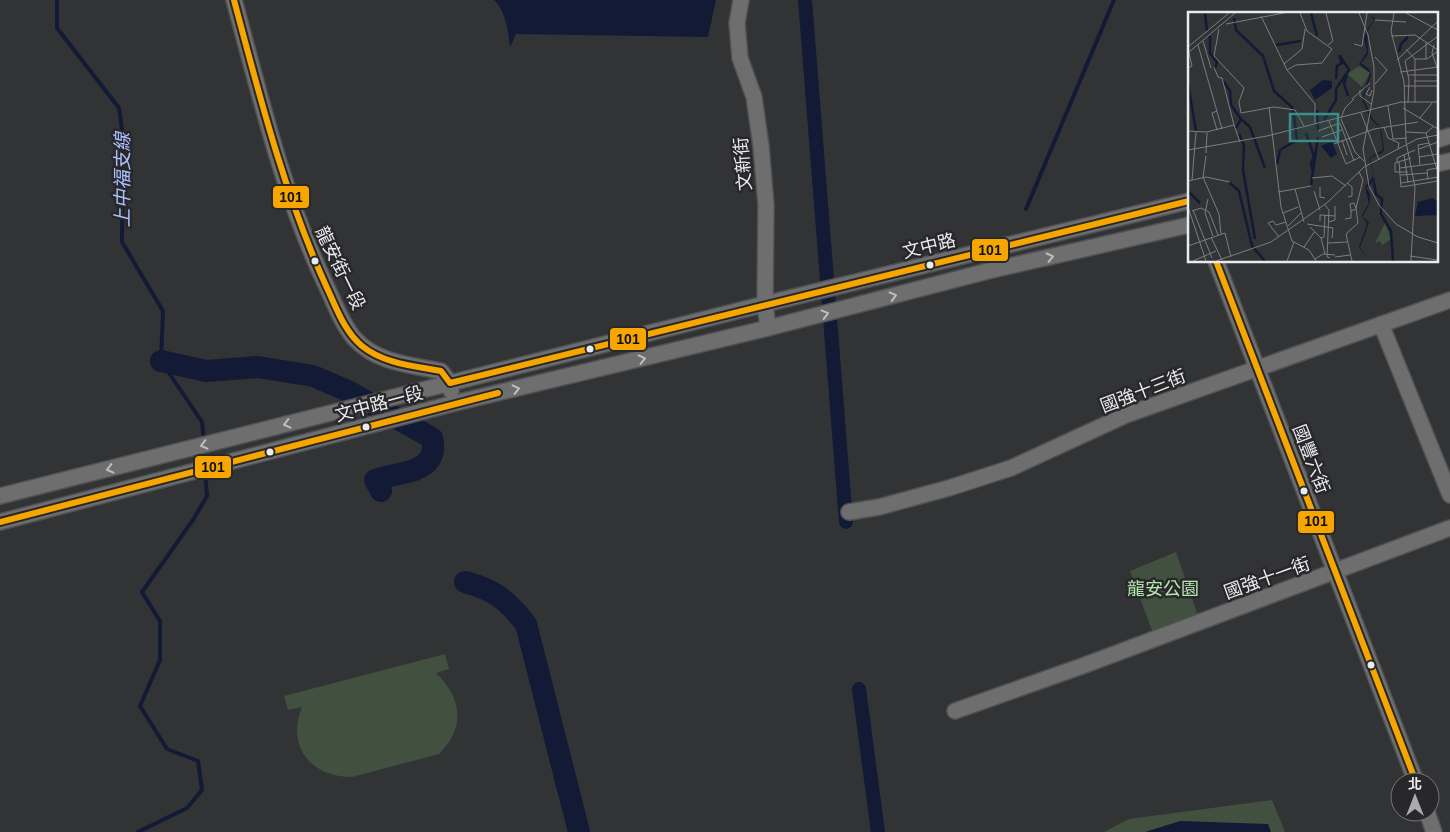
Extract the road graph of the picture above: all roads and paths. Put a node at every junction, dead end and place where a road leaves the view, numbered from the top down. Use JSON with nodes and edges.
{"nodes":[{"id":1,"x":234,"y":0,"type":"edge"},
{"id":2,"x":741,"y":0,"type":"edge"},
{"id":3,"x":1188,"y":201,"type":"edge"},
{"id":4,"x":1188,"y":225,"type":"edge"},
{"id":5,"x":984,"y":252,"type":"junction"},
{"id":6,"x":1216,"y":262,"type":"edge"},
{"id":7,"x":988,"y":271,"type":"junction"},
{"id":8,"x":1450,"y":300,"type":"edge"},
{"id":9,"x":765,"y":304,"type":"junction"},
{"id":10,"x":1381,"y":324,"type":"junction"},
{"id":11,"x":768,"y":328,"type":"junction"},
{"id":12,"x":1257,"y":370,"type":"junction"},
{"id":13,"x":450,"y":383,"type":"junction"},
{"id":14,"x":447,"y":405,"type":"junction"},
{"id":15,"x":1450,"y":495,"type":"edge"},
{"id":16,"x":0,"y":496,"type":"edge"},
{"id":17,"x":848,"y":512,"type":"dead end"},
{"id":18,"x":0,"y":522,"type":"edge"},
{"id":19,"x":1450,"y":528,"type":"edge"},
{"id":20,"x":1335,"y":573,"type":"junction"},
{"id":21,"x":955,"y":711,"type":"dead end"},
{"id":22,"x":1412,"y":772,"type":"edge"}],
"edges":[{"from":1,"to":13,"type":"street","name":"龍安街一段"},
{"from":2,"to":9,"type":"street","name":"文新街"},
{"from":3,"to":5,"type":"street","name":"文中路"},
{"from":7,"to":4,"type":"street","one_way":true},
{"from":5,"to":7,"type":"street"},
{"from":5,"to":9,"type":"street","name":"文中路"},
{"from":6,"to":12,"type":"street","name":"國豐六街"},
{"from":11,"to":7,"type":"street","one_way":true},
{"from":8,"to":10,"type":"street","name":"國強十三街"},
{"from":9,"to":11,"type":"street","name":"文新街"},
{"from":9,"to":13,"type":"street","name":"文中路一段"},
{"from":10,"to":12,"type":"street","name":"國強十三街"},
{"from":10,"to":15,"type":"street"},
{"from":14,"to":11,"type":"street","name":"文中路一段","one_way":true},
{"from":12,"to":17,"type":"street","name":"國強十三街"},
{"from":12,"to":20,"type":"street","name":"國豐六街"},
{"from":13,"to":14,"type":"street"},
{"from":13,"to":16,"type":"street","name":"文中路一段","one_way":true},
{"from":14,"to":18,"type":"street","name":"文中路一段"},
{"from":19,"to":20,"type":"street","name":"國強十一街"},
{"from":20,"to":21,"type":"street","name":"國強十一街"},
{"from":20,"to":22,"type":"street","name":"國豐六街"}]}
